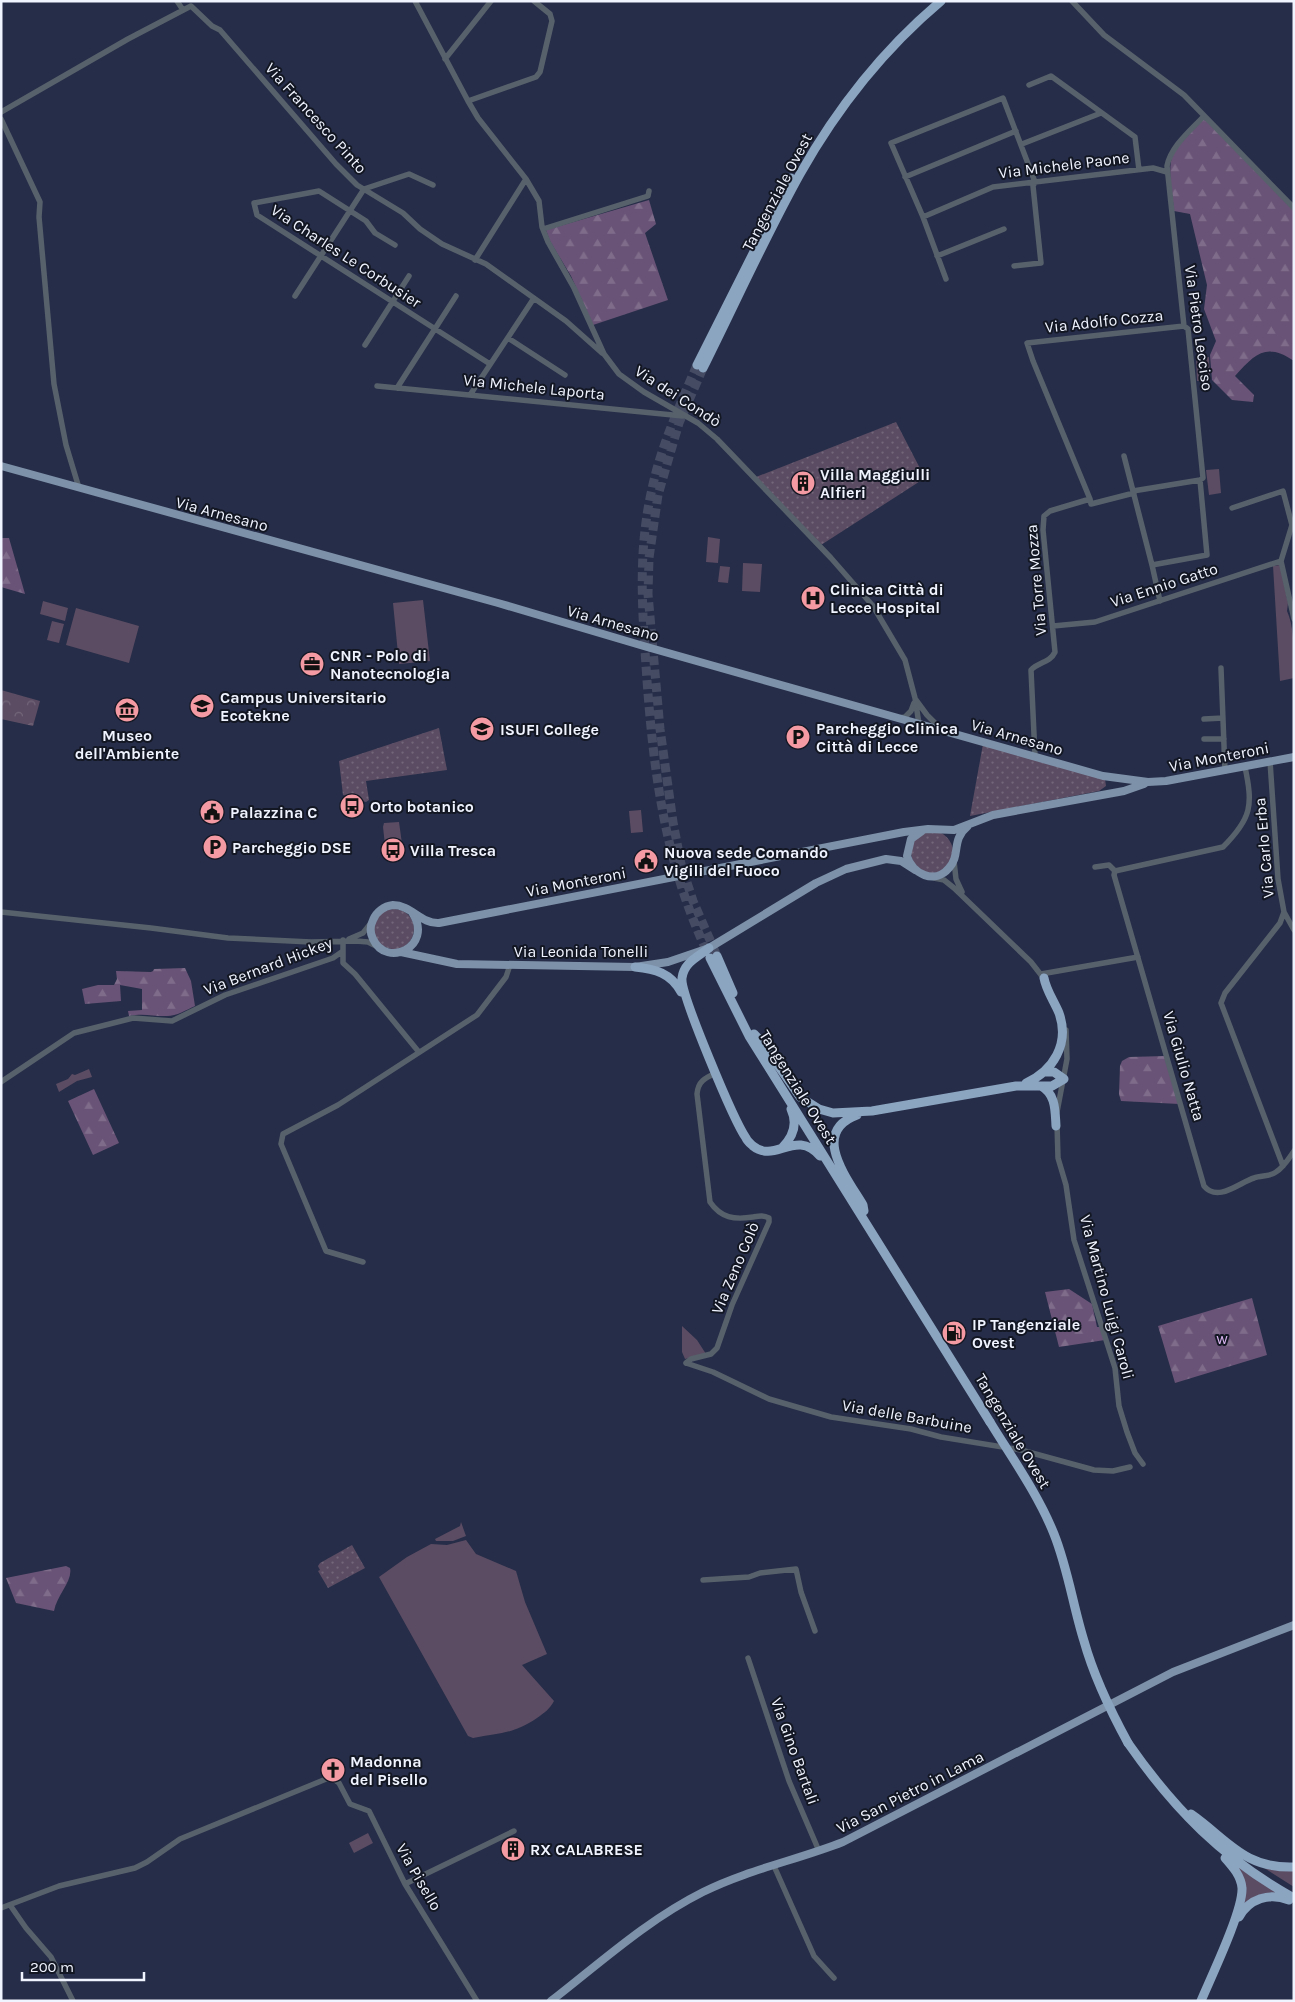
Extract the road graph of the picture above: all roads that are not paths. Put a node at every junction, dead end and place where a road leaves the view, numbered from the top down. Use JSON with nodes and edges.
{"nodes":[{"id":1,"x":177,"y":1,"type":"edge"},
{"id":2,"x":415,"y":1,"type":"edge"},
{"id":3,"x":490,"y":1,"type":"edge"},
{"id":4,"x":534,"y":1,"type":"edge"},
{"id":5,"x":933,"y":1,"type":"edge"},
{"id":6,"x":941,"y":1,"type":"edge"},
{"id":7,"x":1072,"y":1,"type":"edge"},
{"id":8,"x":183,"y":10,"type":"junction"},
{"id":9,"x":445,"y":59,"type":"junction"},
{"id":10,"x":1029,"y":85,"type":"dead end"},
{"id":11,"x":468,"y":101,"type":"junction"},
{"id":12,"x":1,"y":112,"type":"edge"},
{"id":13,"x":1101,"y":113,"type":"junction"},
{"id":14,"x":1204,"y":116,"type":"junction"},
{"id":15,"x":1,"y":120,"type":"edge"},
{"id":16,"x":1016,"y":131,"type":"junction"},
{"id":17,"x":1022,"y":144,"type":"junction"},
{"id":18,"x":1168,"y":159,"type":"junction"},
{"id":19,"x":1153,"y":168,"type":"junction"},
{"id":20,"x":1139,"y":170,"type":"junction"},
{"id":21,"x":1167,"y":172,"type":"junction"},
{"id":22,"x":905,"y":177,"type":"junction"},
{"id":23,"x":526,"y":179,"type":"junction"},
{"id":24,"x":1035,"y":182,"type":"junction"},
{"id":25,"x":433,"y":185,"type":"dead end"},
{"id":26,"x":364,"y":189,"type":"junction"},
{"id":27,"x":649,"y":191,"type":"dead end"},
{"id":28,"x":1294,"y":208,"type":"edge"},
{"id":29,"x":349,"y":211,"type":"junction"},
{"id":30,"x":923,"y":217,"type":"junction"},
{"id":31,"x":543,"y":229,"type":"junction"},
{"id":32,"x":1004,"y":230,"type":"dead end"},
{"id":33,"x":395,"y":245,"type":"dead end"},
{"id":34,"x":320,"y":256,"type":"junction"},
{"id":35,"x":937,"y":256,"type":"junction"},
{"id":36,"x":475,"y":260,"type":"junction"},
{"id":37,"x":1014,"y":266,"type":"dead end"},
{"id":38,"x":409,"y":276,"type":"dead end"},
{"id":39,"x":946,"y":279,"type":"dead end"},
{"id":40,"x":295,"y":296,"type":"dead end"},
{"id":41,"x":456,"y":296,"type":"dead end"},
{"id":42,"x":534,"y":298,"type":"junction"},
{"id":43,"x":392,"y":302,"type":"junction"},
{"id":44,"x":1184,"y":326,"type":"junction"},
{"id":45,"x":434,"y":329,"type":"junction"},
{"id":46,"x":508,"y":338,"type":"junction"},
{"id":47,"x":365,"y":345,"type":"dead end"},
{"id":48,"x":604,"y":354,"type":"junction"},
{"id":49,"x":490,"y":364,"type":"junction"},
{"id":50,"x":565,"y":375,"type":"dead end"},
{"id":51,"x":377,"y":386,"type":"dead end"},
{"id":52,"x":397,"y":388,"type":"junction"},
{"id":53,"x":470,"y":395,"type":"junction"},
{"id":54,"x":687,"y":417,"type":"junction"},
{"id":55,"x":1124,"y":456,"type":"dead end"},
{"id":56,"x":1,"y":466,"type":"edge"},
{"id":57,"x":1200,"y":480,"type":"junction"},
{"id":58,"x":79,"y":488,"type":"junction"},
{"id":59,"x":1134,"y":492,"type":"junction"},
{"id":60,"x":1090,"y":499,"type":"junction"},
{"id":61,"x":1232,"y":508,"type":"dead end"},
{"id":62,"x":1282,"y":561,"type":"junction"},
{"id":63,"x":1152,"y":565,"type":"junction"},
{"id":64,"x":1160,"y":601,"type":"junction"},
{"id":65,"x":1294,"y":619,"type":"edge"},
{"id":66,"x":1052,"y":626,"type":"junction"},
{"id":67,"x":1221,"y":668,"type":"dead end"},
{"id":68,"x":915,"y":698,"type":"junction"},
{"id":69,"x":897,"y":718,"type":"junction"},
{"id":70,"x":1223,"y":718,"type":"junction"},
{"id":71,"x":1204,"y":719,"type":"dead end"},
{"id":72,"x":919,"y":724,"type":"junction"},
{"id":73,"x":945,"y":731,"type":"junction"},
{"id":74,"x":1204,"y":739,"type":"dead end"},
{"id":75,"x":1224,"y":739,"type":"junction"},
{"id":76,"x":1035,"y":756,"type":"junction"},
{"id":77,"x":1294,"y":757,"type":"edge"},
{"id":78,"x":1270,"y":761,"type":"junction"},
{"id":79,"x":1244,"y":767,"type":"junction"},
{"id":80,"x":1225,"y":770,"type":"junction"},
{"id":81,"x":1103,"y":776,"type":"junction"},
{"id":82,"x":1121,"y":780,"type":"junction"},
{"id":83,"x":1148,"y":782,"type":"junction"},
{"id":84,"x":1117,"y":792,"type":"junction"},
{"id":85,"x":1102,"y":794,"type":"junction"},
{"id":86,"x":973,"y":822,"type":"junction"},
{"id":87,"x":924,"y":830,"type":"junction"},
{"id":88,"x":941,"y":830,"type":"junction"},
{"id":89,"x":956,"y":850,"type":"junction"},
{"id":90,"x":954,"y":859,"type":"junction"},
{"id":91,"x":1095,"y":867,"type":"dead end"},
{"id":92,"x":915,"y":870,"type":"junction"},
{"id":93,"x":1114,"y":871,"type":"junction"},
{"id":94,"x":927,"y":876,"type":"junction"},
{"id":95,"x":968,"y":900,"type":"junction"},
{"id":96,"x":1,"y":912,"type":"edge"},
{"id":97,"x":1284,"y":912,"type":"junction"},
{"id":98,"x":413,"y":914,"type":"junction"},
{"id":99,"x":373,"y":919,"type":"junction"},
{"id":100,"x":1294,"y":930,"type":"edge"},
{"id":101,"x":344,"y":940,"type":"junction"},
{"id":102,"x":380,"y":947,"type":"junction"},
{"id":103,"x":709,"y":948,"type":"junction"},
{"id":104,"x":343,"y":951,"type":"junction"},
{"id":105,"x":401,"y":952,"type":"junction"},
{"id":106,"x":1138,"y":957,"type":"junction"},
{"id":107,"x":510,"y":965,"type":"junction"},
{"id":108,"x":635,"y":967,"type":"junction"},
{"id":109,"x":1042,"y":976,"type":"junction"},
{"id":110,"x":686,"y":998,"type":"junction"},
{"id":111,"x":754,"y":1034,"type":"junction"},
{"id":112,"x":418,"y":1051,"type":"junction"},
{"id":113,"x":767,"y":1066,"type":"junction"},
{"id":114,"x":1045,"y":1072,"type":"junction"},
{"id":115,"x":716,"y":1073,"type":"junction"},
{"id":116,"x":1064,"y":1079,"type":"junction"},
{"id":117,"x":1,"y":1082,"type":"edge"},
{"id":118,"x":1036,"y":1085,"type":"junction"},
{"id":119,"x":1016,"y":1086,"type":"junction"},
{"id":120,"x":872,"y":1111,"type":"junction"},
{"id":121,"x":1056,"y":1126,"type":"junction"},
{"id":122,"x":782,"y":1148,"type":"junction"},
{"id":123,"x":1294,"y":1151,"type":"edge"},
{"id":124,"x":1282,"y":1166,"type":"junction"},
{"id":125,"x":861,"y":1210,"type":"junction"},
{"id":126,"x":363,"y":1262,"type":"dead end"},
{"id":127,"x":686,"y":1363,"type":"joint"},
{"id":128,"x":1142,"y":1464,"type":"dead end"},
{"id":129,"x":1130,"y":1468,"type":"dead end"},
{"id":130,"x":703,"y":1580,"type":"dead end"},
{"id":131,"x":1294,"y":1625,"type":"edge"},
{"id":132,"x":815,"y":1631,"type":"dead end"},
{"id":133,"x":748,"y":1658,"type":"dead end"},
{"id":134,"x":1131,"y":1741,"type":"junction"},
{"id":135,"x":1191,"y":1814,"type":"junction"},
{"id":136,"x":1194,"y":1825,"type":"junction"},
{"id":137,"x":514,"y":1831,"type":"dead end"},
{"id":138,"x":819,"y":1851,"type":"junction"},
{"id":139,"x":774,"y":1866,"type":"junction"},
{"id":140,"x":1294,"y":1867,"type":"edge"},
{"id":141,"x":405,"y":1884,"type":"junction"},
{"id":142,"x":1294,"y":1892,"type":"edge"},
{"id":143,"x":1294,"y":1900,"type":"edge"},
{"id":144,"x":10,"y":1905,"type":"junction"},
{"id":145,"x":1,"y":1908,"type":"edge"},
{"id":146,"x":1226,"y":1940,"type":"junction"},
{"id":147,"x":834,"y":1978,"type":"dead end"},
{"id":148,"x":73,"y":2001,"type":"edge"},
{"id":149,"x":478,"y":2001,"type":"edge"},
{"id":150,"x":551,"y":2001,"type":"edge"},
{"id":151,"x":1201,"y":2001,"type":"edge"}],
"edges":[{"from":1,"to":8,"type":"street"},
{"from":2,"to":9,"type":"street","name":"Via dei Condò"},
{"from":3,"to":9,"type":"street"},
{"from":4,"to":11,"type":"street"},
{"from":5,"to":6,"type":"highway","name":"Tangenziale Ovest"},
{"from":7,"to":14,"type":"street"},
{"from":8,"to":12,"type":"street"},
{"from":8,"to":26,"type":"street","name":"Via Francesco Pinto"},
{"from":9,"to":11,"type":"street","name":"Via dei Condò"},
{"from":10,"to":13,"type":"street"},
{"from":11,"to":23,"type":"street","name":"Via dei Condò"},
{"from":13,"to":17,"type":"street"},
{"from":13,"to":20,"type":"street"},
{"from":14,"to":18,"type":"street"},
{"from":14,"to":28,"type":"street"},
{"from":15,"to":58,"type":"street"},
{"from":16,"to":17,"type":"street"},
{"from":16,"to":22,"type":"street"},
{"from":16,"to":22,"type":"street"},
{"from":17,"to":24,"type":"street"},
{"from":18,"to":19,"type":"street","name":"Via Michele Paone"},
{"from":18,"to":21,"type":"street","name":"Via Pietro Lecciso"},
{"from":19,"to":20,"type":"street","name":"Via Michele Paone"},
{"from":19,"to":21,"type":"street","name":"Via Michele Paone"},
{"from":20,"to":24,"type":"street","name":"Via Michele Paone"},
{"from":21,"to":44,"type":"street","name":"Via Pietro Lecciso"},
{"from":22,"to":30,"type":"street"},
{"from":23,"to":31,"type":"street","name":"Via dei Condò"},
{"from":23,"to":36,"type":"street"},
{"from":24,"to":30,"type":"street","name":"Via Michele Paone"},
{"from":24,"to":37,"type":"street"},
{"from":25,"to":26,"type":"street"},
{"from":26,"to":29,"type":"street"},
{"from":26,"to":36,"type":"street","name":"Via Francesco Pinto"},
{"from":27,"to":31,"type":"street"},
{"from":29,"to":33,"type":"street","name":"Via Charles Le Corbusier"},
{"from":29,"to":34,"type":"street"},
{"from":29,"to":34,"type":"street","name":"Via Charles Le Corbusier"},
{"from":30,"to":35,"type":"street"},
{"from":31,"to":48,"type":"street","name":"Via dei Condò"},
{"from":32,"to":35,"type":"street"},
{"from":34,"to":40,"type":"street"},
{"from":34,"to":43,"type":"street","name":"Via Charles Le Corbusier"},
{"from":35,"to":39,"type":"street"},
{"from":36,"to":42,"type":"street","name":"Via Francesco Pinto"},
{"from":38,"to":43,"type":"street"},
{"from":41,"to":45,"type":"street"},
{"from":42,"to":46,"type":"street"},
{"from":42,"to":48,"type":"street","name":"Via Francesco Pinto"},
{"from":43,"to":45,"type":"street","name":"Via Charles Le Corbusier"},
{"from":43,"to":47,"type":"street"},
{"from":44,"to":57,"type":"street","name":"Via Pietro Lecciso"},
{"from":44,"to":60,"type":"street","name":"Via Adolfo Cozza"},
{"from":45,"to":49,"type":"street","name":"Via Charles Le Corbusier"},
{"from":45,"to":52,"type":"street"},
{"from":46,"to":49,"type":"street"},
{"from":46,"to":50,"type":"street"},
{"from":48,"to":54,"type":"street","name":"Via dei Condò"},
{"from":49,"to":53,"type":"street"},
{"from":51,"to":52,"type":"street","name":"Via Michele Laporta"},
{"from":52,"to":53,"type":"street","name":"Via Michele Laporta"},
{"from":53,"to":54,"type":"street","name":"Via Michele Laporta"},
{"from":54,"to":68,"type":"street","name":"Via dei Condò"},
{"from":55,"to":59,"type":"street"},
{"from":56,"to":58,"type":"main road","name":"Via Arnesano"},
{"from":57,"to":59,"type":"street"},
{"from":57,"to":63,"type":"street","name":"Via Pietro Lecciso"},
{"from":58,"to":69,"type":"main road","name":"Via Arnesano"},
{"from":59,"to":60,"type":"street"},
{"from":59,"to":63,"type":"street"},
{"from":60,"to":66,"type":"street","name":"Via Torre Mozza"},
{"from":61,"to":62,"type":"street"},
{"from":62,"to":64,"type":"street","name":"Via Ennio Gatto"},
{"from":62,"to":65,"type":"street"},
{"from":63,"to":64,"type":"street"},
{"from":64,"to":66,"type":"street","name":"Via Ennio Gatto"},
{"from":66,"to":76,"type":"street","name":"Via Torre Mozza"},
{"from":67,"to":70,"type":"street"},
{"from":68,"to":69,"type":"street"},
{"from":68,"to":72,"type":"street","name":"Via dei Condò"},
{"from":68,"to":73,"type":"street","name":"Via dei Condò"},
{"from":69,"to":72,"type":"main road","name":"Via Arnesano"},
{"from":70,"to":71,"type":"street"},
{"from":70,"to":75,"type":"street"},
{"from":72,"to":73,"type":"main road","name":"Via Arnesano"},
{"from":73,"to":76,"type":"main road","name":"Via Arnesano"},
{"from":74,"to":75,"type":"street"},
{"from":75,"to":80,"type":"street"},
{"from":76,"to":81,"type":"main road","name":"Via Arnesano"},
{"from":77,"to":78,"type":"main road","name":"Via Monteroni"},
{"from":78,"to":79,"type":"main road","name":"Via Monteroni"},
{"from":78,"to":97,"type":"street","name":"Via Carlo Erba"},
{"from":79,"to":80,"type":"main road","name":"Via Monteroni"},
{"from":79,"to":93,"type":"street"},
{"from":80,"to":83,"type":"main road","name":"Via Monteroni"},
{"from":81,"to":82,"type":"main road","name":"Via Monteroni"},
{"from":81,"to":85,"type":"main road"},
{"from":82,"to":83,"type":"main road","name":"Via Monteroni"},
{"from":82,"to":84,"type":"main road"},
{"from":82,"to":85,"type":"main road","name":"Via Monteroni"},
{"from":83,"to":84,"type":"main road","name":"Via Monteroni"},
{"from":84,"to":85,"type":"main road","name":"Via Monteroni"},
{"from":85,"to":86,"type":"main road","name":"Via Monteroni"},
{"from":86,"to":88,"type":"main road","name":"Via Monteroni"},
{"from":86,"to":89,"type":"main road"},
{"from":87,"to":88,"type":"main road","name":"Via Monteroni"},
{"from":87,"to":92,"type":"main road"},
{"from":87,"to":98,"type":"main road","name":"Via Monteroni"},
{"from":88,"to":89,"type":"main road"},
{"from":89,"to":90,"type":"main road"},
{"from":90,"to":94,"type":"main road"},
{"from":90,"to":95,"type":"street","name":"Via Martino Luigi Caroli"},
{"from":91,"to":93,"type":"street"},
{"from":92,"to":94,"type":"main road"},
{"from":92,"to":103,"type":"main road","name":"Via Leonida Tonelli"},
{"from":93,"to":106,"type":"street","name":"Via Giulio Natta"},
{"from":94,"to":95,"type":"street","name":"Via Martino Luigi Caroli"},
{"from":95,"to":109,"type":"street","name":"Via Martino Luigi Caroli"},
{"from":96,"to":101,"type":"street"},
{"from":97,"to":100,"type":"street","name":"Via Carlo Erba"},
{"from":97,"to":124,"type":"street"},
{"from":98,"to":99,"type":"main road","name":"Via Monteroni"},
{"from":98,"to":105,"type":"main road"},
{"from":99,"to":101,"type":"street"},
{"from":99,"to":102,"type":"main road"},
{"from":101,"to":102,"type":"street"},
{"from":101,"to":104,"type":"street","name":"Via Bernard Hickey"},
{"from":102,"to":105,"type":"main road"},
{"from":103,"to":108,"type":"main road","name":"Via Leonida Tonelli"},
{"from":103,"to":110,"type":"highway"},
{"from":104,"to":112,"type":"street"},
{"from":104,"to":117,"type":"street","name":"Via Bernard Hickey"},
{"from":105,"to":107,"type":"main road","name":"Via Leonida Tonelli"},
{"from":106,"to":109,"type":"street"},
{"from":106,"to":124,"type":"street","name":"Via Giulio Natta"},
{"from":107,"to":108,"type":"main road","name":"Via Leonida Tonelli"},
{"from":107,"to":112,"type":"street"},
{"from":108,"to":110,"type":"highway"},
{"from":109,"to":114,"type":"highway"},
{"from":109,"to":116,"type":"street","name":"Via Martino Luigi Caroli"},
{"from":110,"to":115,"type":"highway"},
{"from":111,"to":113,"type":"highway","name":"Tangenziale Ovest"},
{"from":111,"to":120,"type":"highway"},
{"from":111,"to":125,"type":"highway","name":"Tangenziale Ovest"},
{"from":112,"to":126,"type":"street"},
{"from":113,"to":122,"type":"highway"},
{"from":113,"to":125,"type":"highway","name":"Tangenziale Ovest"},
{"from":114,"to":116,"type":"highway"},
{"from":114,"to":119,"type":"highway"},
{"from":115,"to":122,"type":"highway"},
{"from":115,"to":127,"type":"street","name":"Via Zeno Colò"},
{"from":116,"to":118,"type":"highway"},
{"from":116,"to":121,"type":"street","name":"Via Martino Luigi Caroli"},
{"from":118,"to":119,"type":"highway"},
{"from":118,"to":121,"type":"highway"},
{"from":119,"to":120,"type":"highway"},
{"from":120,"to":125,"type":"highway"},
{"from":121,"to":128,"type":"street","name":"Via Martino Luigi Caroli"},
{"from":122,"to":125,"type":"highway"},
{"from":123,"to":124,"type":"street"},
{"from":125,"to":134,"type":"highway","name":"Tangenziale Ovest"},
{"from":127,"to":129,"type":"street","name":"Via delle Barbuine"},
{"from":130,"to":132,"type":"street"},
{"from":131,"to":138,"type":"main road","name":"Via San Pietro in Lama"},
{"from":133,"to":138,"type":"street","name":"Via Gino Bartali"},
{"from":134,"to":135,"type":"highway","name":"Tangenziale Ovest"},
{"from":134,"to":136,"type":"highway","name":"Tangenziale Ovest"},
{"from":135,"to":140,"type":"highway"},
{"from":135,"to":142,"type":"highway","name":"Tangenziale Ovest"},
{"from":136,"to":143,"type":"highway","name":"Tangenziale Ovest"},
{"from":136,"to":146,"type":"highway"},
{"from":137,"to":141,"type":"street"},
{"from":138,"to":139,"type":"main road","name":"Via San Pietro in Lama"},
{"from":139,"to":147,"type":"street"},
{"from":139,"to":150,"type":"main road","name":"Via San Pietro in Lama"},
{"from":141,"to":144,"type":"street","name":"Via Pisello"},
{"from":141,"to":149,"type":"street","name":"Via Pisello"},
{"from":143,"to":146,"type":"highway"},
{"from":144,"to":145,"type":"street"},
{"from":144,"to":148,"type":"street"},
{"from":146,"to":151,"type":"highway"}]}
